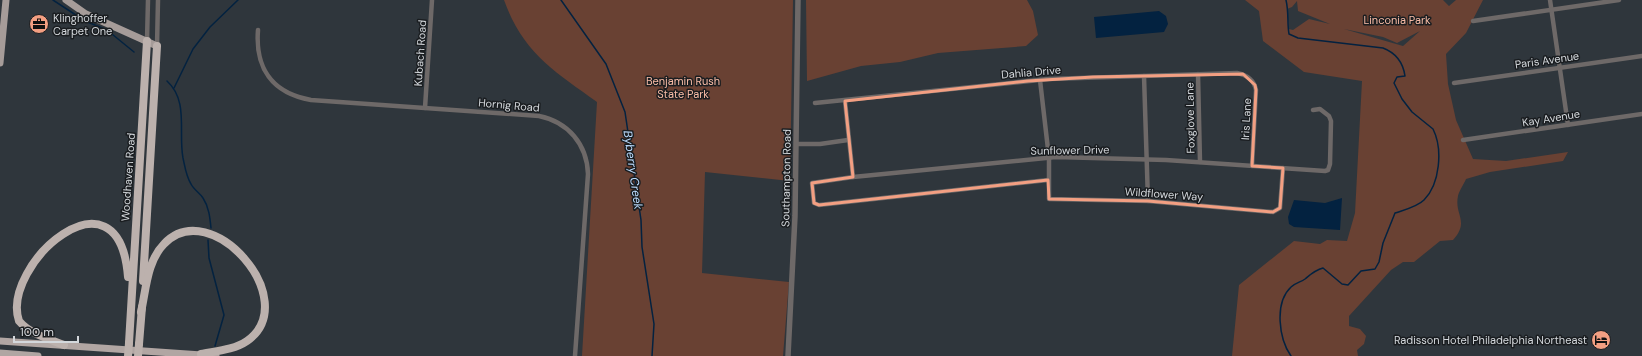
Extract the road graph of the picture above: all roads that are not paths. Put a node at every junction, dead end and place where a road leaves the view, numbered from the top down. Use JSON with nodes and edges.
{"nodes":[{"id":1,"x":6,"y":0,"type":"edge"},
{"id":2,"x":66,"y":0,"type":"edge"},
{"id":3,"x":148,"y":0,"type":"edge"},
{"id":4,"x":158,"y":0,"type":"edge"},
{"id":5,"x":432,"y":0,"type":"edge"},
{"id":6,"x":798,"y":0,"type":"edge"},
{"id":7,"x":1550,"y":0,"type":"edge"},
{"id":8,"x":1619,"y":0,"type":"edge"},
{"id":9,"x":1552,"y":10,"type":"junction"},
{"id":10,"x":1473,"y":21,"type":"dead end"},
{"id":11,"x":258,"y":30,"type":"dead end"},
{"id":12,"x":147,"y":41,"type":"junction"},
{"id":13,"x":157,"y":46,"type":"junction"},
{"id":14,"x":1642,"y":56,"type":"edge"},
{"id":15,"x":0,"y":63,"type":"edge"},
{"id":16,"x":1560,"y":67,"type":"junction"},
{"id":17,"x":1198,"y":74,"type":"junction"},
{"id":18,"x":1144,"y":76,"type":"junction"},
{"id":19,"x":1248,"y":77,"type":"joint"},
{"id":20,"x":1040,"y":80,"type":"junction"},
{"id":21,"x":1454,"y":83,"type":"dead end"},
{"id":22,"x":845,"y":102,"type":"junction"},
{"id":23,"x":815,"y":103,"type":"dead end"},
{"id":24,"x":425,"y":108,"type":"junction"},
{"id":25,"x":1313,"y":110,"type":"dead end"},
{"id":26,"x":1642,"y":114,"type":"edge"},
{"id":27,"x":1568,"y":125,"type":"junction"},
{"id":28,"x":848,"y":140,"type":"junction"},
{"id":29,"x":1463,"y":140,"type":"dead end"},
{"id":30,"x":796,"y":144,"type":"junction"},
{"id":31,"x":1049,"y":158,"type":"junction"},
{"id":32,"x":1147,"y":159,"type":"junction"},
{"id":33,"x":1200,"y":162,"type":"junction"},
{"id":34,"x":1252,"y":166,"type":"junction"},
{"id":35,"x":1283,"y":168,"type":"junction"},
{"id":36,"x":853,"y":177,"type":"junction"},
{"id":37,"x":1048,"y":180,"type":"junction"},
{"id":38,"x":1148,"y":201,"type":"junction"},
{"id":39,"x":54,"y":231,"type":"dead end"},
{"id":40,"x":131,"y":296,"type":"junction"},
{"id":41,"x":9,"y":302,"type":"dead end"},
{"id":42,"x":141,"y":312,"type":"junction"},
{"id":43,"x":0,"y":341,"type":"edge"},
{"id":44,"x":64,"y":345,"type":"junction"},
{"id":45,"x":0,"y":353,"type":"edge"},
{"id":46,"x":201,"y":354,"type":"junction"},
{"id":47,"x":38,"y":356,"type":"edge"},
{"id":48,"x":128,"y":356,"type":"edge"},
{"id":49,"x":138,"y":356,"type":"edge"},
{"id":50,"x":216,"y":356,"type":"edge"},
{"id":51,"x":574,"y":356,"type":"edge"},
{"id":52,"x":788,"y":356,"type":"edge"}],
"edges":[{"from":1,"to":15,"type":"main road"},
{"from":2,"to":12,"type":"main road"},
{"from":3,"to":12,"type":"street","name":"Woodhaven Road"},
{"from":4,"to":13,"type":"street","name":"Woodhaven Road"},
{"from":5,"to":24,"type":"street","name":"Kubach Road"},
{"from":6,"to":30,"type":"street","name":"Southampton Road"},
{"from":7,"to":9,"type":"street"},
{"from":8,"to":9,"type":"street"},
{"from":9,"to":10,"type":"street"},
{"from":9,"to":16,"type":"street"},
{"from":11,"to":24,"type":"street","name":"Hornig Road"},
{"from":12,"to":13,"type":"main road"},
{"from":12,"to":40,"type":"highway","name":"Woodhaven Road"},
{"from":13,"to":42,"type":"highway","name":"Woodhaven Road"},
{"from":14,"to":16,"type":"street","name":"Paris Avenue"},
{"from":16,"to":21,"type":"street","name":"Paris Avenue"},
{"from":16,"to":27,"type":"street"},
{"from":17,"to":18,"type":"street","name":"Dahlia Drive"},
{"from":17,"to":19,"type":"street","name":"Dahlia Drive"},
{"from":17,"to":33,"type":"street","name":"Foxglove Lane"},
{"from":18,"to":20,"type":"street","name":"Dahlia Drive"},
{"from":18,"to":32,"type":"street"},
{"from":19,"to":34,"type":"street","name":"Iris Lane"},
{"from":20,"to":22,"type":"street","name":"Dahlia Drive"},
{"from":20,"to":31,"type":"street"},
{"from":22,"to":23,"type":"street","name":"Dahlia Drive"},
{"from":22,"to":28,"type":"street"},
{"from":24,"to":51,"type":"street","name":"Hornig Road"},
{"from":25,"to":35,"type":"street","name":"Sunflower Drive"},
{"from":26,"to":27,"type":"street","name":"Kay Avenue"},
{"from":27,"to":29,"type":"street","name":"Kay Avenue"},
{"from":28,"to":30,"type":"street"},
{"from":28,"to":36,"type":"street"},
{"from":30,"to":52,"type":"street","name":"Southampton Road"},
{"from":31,"to":32,"type":"street","name":"Sunflower Drive"},
{"from":31,"to":36,"type":"street","name":"Sunflower Drive"},
{"from":31,"to":37,"type":"street"},
{"from":32,"to":33,"type":"street","name":"Sunflower Drive"},
{"from":32,"to":38,"type":"street"},
{"from":33,"to":34,"type":"street","name":"Sunflower Drive"},
{"from":34,"to":35,"type":"street","name":"Sunflower Drive"},
{"from":35,"to":38,"type":"street","name":"Wildflower Way"},
{"from":36,"to":37,"type":"street","name":"Sunflower Drive"},
{"from":37,"to":38,"type":"street","name":"Wildflower Way"},
{"from":39,"to":40,"type":"highway"},
{"from":40,"to":48,"type":"highway","name":"Woodhaven Road","bridge":true},
{"from":41,"to":44,"type":"highway"},
{"from":42,"to":46,"type":"highway"},
{"from":42,"to":49,"type":"highway","name":"Woodhaven Road","bridge":true},
{"from":43,"to":44,"type":"highway"},
{"from":44,"to":46,"type":"highway"},
{"from":45,"to":47,"type":"highway"},
{"from":46,"to":50,"type":"highway"}]}
